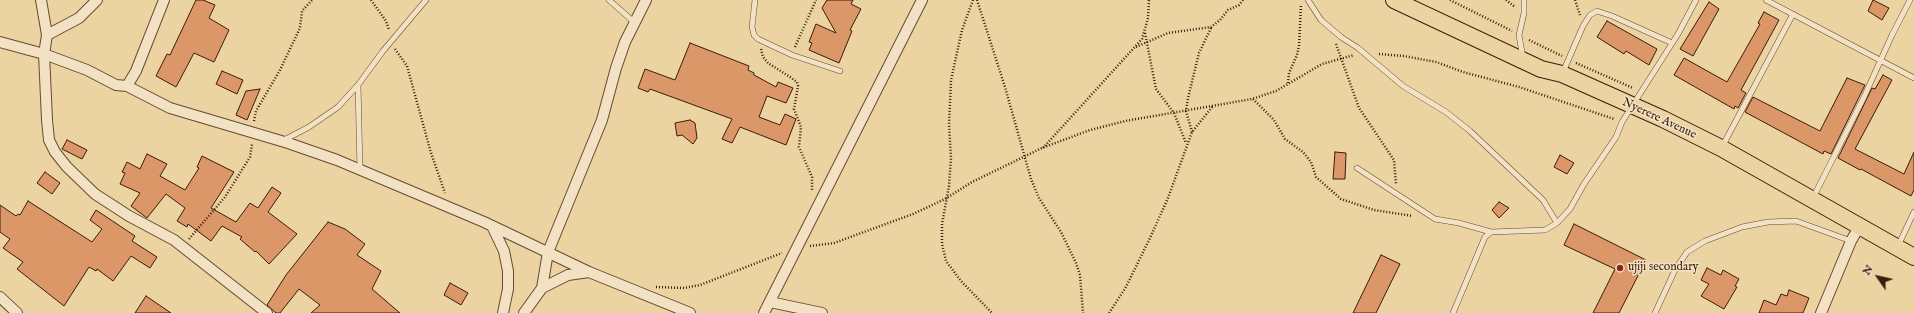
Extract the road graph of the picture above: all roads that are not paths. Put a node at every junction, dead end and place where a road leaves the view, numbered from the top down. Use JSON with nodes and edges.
{"nodes":[{"id":1,"x":41,"y":0,"type":"edge"},
{"id":2,"x":97,"y":0,"type":"edge"},
{"id":3,"x":164,"y":0,"type":"edge"},
{"id":4,"x":426,"y":0,"type":"edge"},
{"id":5,"x":609,"y":0,"type":"edge"},
{"id":6,"x":646,"y":0,"type":"edge"},
{"id":7,"x":755,"y":0,"type":"edge"},
{"id":8,"x":922,"y":0,"type":"edge"},
{"id":9,"x":1308,"y":0,"type":"edge"},
{"id":10,"x":1394,"y":0,"type":"edge"},
{"id":11,"x":1524,"y":0,"type":"edge"},
{"id":12,"x":1696,"y":0,"type":"edge"},
{"id":13,"x":1766,"y":0,"type":"edge"},
{"id":14,"x":1910,"y":0,"type":"edge"},
{"id":15,"x":1793,"y":14,"type":"junction"},
{"id":16,"x":634,"y":22,"type":"junction"},
{"id":17,"x":48,"y":35,"type":"junction"},
{"id":18,"x":0,"y":42,"type":"edge"},
{"id":19,"x":1672,"y":43,"type":"junction"},
{"id":20,"x":44,"y":54,"type":"junction"},
{"id":21,"x":1880,"y":60,"type":"junction"},
{"id":22,"x":1524,"y":61,"type":"junction"},
{"id":23,"x":840,"y":71,"type":"dead end"},
{"id":24,"x":1562,"y":74,"type":"junction"},
{"id":25,"x":1914,"y":78,"type":"edge"},
{"id":26,"x":358,"y":85,"type":"junction"},
{"id":27,"x":127,"y":86,"type":"junction"},
{"id":28,"x":1632,"y":107,"type":"junction"},
{"id":29,"x":281,"y":141,"type":"junction"},
{"id":30,"x":1721,"y":148,"type":"junction"},
{"id":31,"x":1357,"y":168,"type":"dead end"},
{"id":32,"x":360,"y":171,"type":"junction"},
{"id":33,"x":1812,"y":200,"type":"junction"},
{"id":34,"x":1914,"y":212,"type":"edge"},
{"id":35,"x":1557,"y":223,"type":"junction"},
{"id":36,"x":492,"y":226,"type":"junction"},
{"id":37,"x":1859,"y":227,"type":"junction"},
{"id":38,"x":1491,"y":232,"type":"junction"},
{"id":39,"x":1851,"y":241,"type":"junction"},
{"id":40,"x":1897,"y":247,"type":"junction"},
{"id":41,"x":548,"y":252,"type":"junction"},
{"id":42,"x":1914,"y":257,"type":"edge"},
{"id":43,"x":589,"y":272,"type":"junction"},
{"id":44,"x":542,"y":288,"type":"junction"},
{"id":45,"x":0,"y":297,"type":"edge"},
{"id":46,"x":770,"y":302,"type":"junction"},
{"id":47,"x":18,"y":313,"type":"edge"},
{"id":48,"x":266,"y":313,"type":"edge"},
{"id":49,"x":504,"y":313,"type":"edge"},
{"id":50,"x":524,"y":313,"type":"edge"},
{"id":51,"x":690,"y":313,"type":"edge"},
{"id":52,"x":764,"y":313,"type":"edge"},
{"id":53,"x":822,"y":313,"type":"edge"},
{"id":54,"x":1454,"y":313,"type":"edge"},
{"id":55,"x":1656,"y":313,"type":"edge"},
{"id":56,"x":1821,"y":313,"type":"edge"}],
"edges":[{"from":1,"to":17,"type":"street"},
{"from":2,"to":17,"type":"street"},
{"from":3,"to":27,"type":"street"},
{"from":4,"to":26,"type":"lane"},
{"from":5,"to":16,"type":"lane"},
{"from":6,"to":16,"type":"street"},
{"from":7,"to":23,"type":"lane"},
{"from":8,"to":46,"type":"street"},
{"from":9,"to":35,"type":"lane"},
{"from":10,"to":22,"type":"main road","name":"Nyerere Avenue"},
{"from":11,"to":22,"type":"lane"},
{"from":12,"to":19,"type":"lane"},
{"from":13,"to":15,"type":"lane"},
{"from":14,"to":21,"type":"lane"},
{"from":15,"to":21,"type":"lane"},
{"from":15,"to":30,"type":"lane"},
{"from":16,"to":41,"type":"street"},
{"from":17,"to":20,"type":"street"},
{"from":18,"to":20,"type":"street"},
{"from":19,"to":24,"type":"lane"},
{"from":19,"to":28,"type":"lane"},
{"from":20,"to":27,"type":"street"},
{"from":20,"to":48,"type":"street"},
{"from":21,"to":25,"type":"lane"},
{"from":21,"to":33,"type":"lane"},
{"from":22,"to":24,"type":"main road","name":"Nyerere Avenue"},
{"from":24,"to":28,"type":"main road","name":"Nyerere Avenue"},
{"from":26,"to":29,"type":"lane"},
{"from":26,"to":32,"type":"lane"},
{"from":27,"to":29,"type":"street"},
{"from":28,"to":30,"type":"main road","name":"Nyerere Avenue"},
{"from":28,"to":35,"type":"lane"},
{"from":29,"to":32,"type":"street"},
{"from":30,"to":33,"type":"main road","name":"Nyerere Avenue"},
{"from":31,"to":38,"type":"lane"},
{"from":32,"to":36,"type":"street"},
{"from":33,"to":37,"type":"main road","name":"Nyerere Avenue"},
{"from":34,"to":40,"type":"lane"},
{"from":35,"to":38,"type":"lane"},
{"from":36,"to":41,"type":"street"},
{"from":36,"to":49,"type":"street"},
{"from":37,"to":39,"type":"street"},
{"from":37,"to":40,"type":"main road","name":"Nyerere Avenue"},
{"from":38,"to":54,"type":"lane"},
{"from":39,"to":55,"type":"lane"},
{"from":39,"to":56,"type":"street"},
{"from":40,"to":42,"type":"main road","name":"Nyerere Avenue"},
{"from":41,"to":43,"type":"street"},
{"from":41,"to":44,"type":"street"},
{"from":43,"to":44,"type":"street"},
{"from":43,"to":51,"type":"street"},
{"from":44,"to":50,"type":"street"},
{"from":45,"to":47,"type":"street"},
{"from":46,"to":52,"type":"street"},
{"from":46,"to":53,"type":"street"}]}
